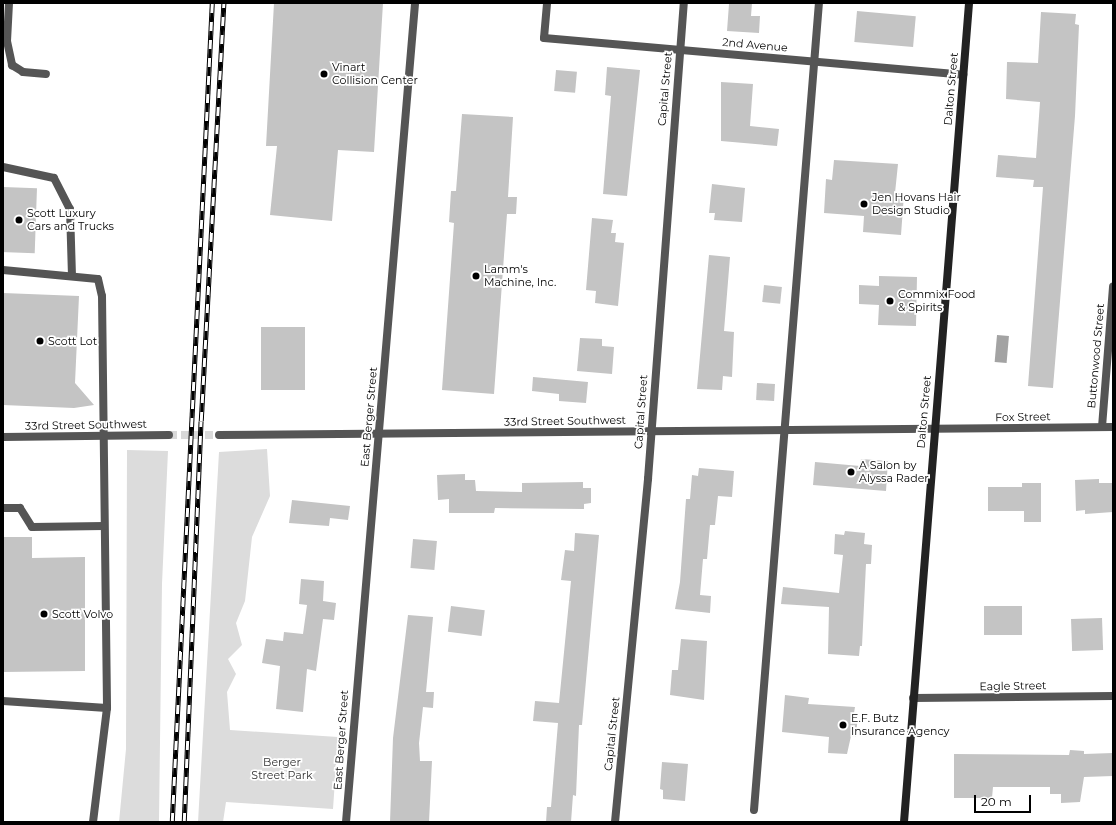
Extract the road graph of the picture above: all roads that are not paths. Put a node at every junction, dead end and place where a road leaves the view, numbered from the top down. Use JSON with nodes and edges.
{"nodes":[{"id":1,"x":9,"y":3,"type":"edge"},
{"id":2,"x":414,"y":3,"type":"edge"},
{"id":3,"x":547,"y":3,"type":"edge"},
{"id":4,"x":684,"y":3,"type":"edge"},
{"id":5,"x":819,"y":3,"type":"edge"},
{"id":6,"x":969,"y":3,"type":"edge"},
{"id":7,"x":680,"y":50,"type":"junction"},
{"id":8,"x":815,"y":62,"type":"junction"},
{"id":9,"x":46,"y":74,"type":"dead end"},
{"id":10,"x":963,"y":74,"type":"junction"},
{"id":11,"x":3,"y":167,"type":"edge"},
{"id":12,"x":3,"y":270,"type":"edge"},
{"id":13,"x":72,"y":275,"type":"junction"},
{"id":14,"x":1113,"y":286,"type":"edge"},
{"id":15,"x":1102,"y":427,"type":"junction"},
{"id":16,"x":1113,"y":427,"type":"edge"},
{"id":17,"x":934,"y":429,"type":"junction"},
{"id":18,"x":784,"y":430,"type":"junction"},
{"id":19,"x":651,"y":431,"type":"junction"},
{"id":20,"x":379,"y":434,"type":"junction"},
{"id":21,"x":168,"y":435,"type":"tunnel mouth"},
{"id":22,"x":219,"y":435,"type":"tunnel mouth"},
{"id":23,"x":104,"y":436,"type":"junction"},
{"id":24,"x":3,"y":437,"type":"edge"},
{"id":25,"x":3,"y":508,"type":"edge"},
{"id":26,"x":104,"y":526,"type":"junction"},
{"id":27,"x":1113,"y":696,"type":"edge"},
{"id":28,"x":914,"y":698,"type":"junction"},
{"id":29,"x":3,"y":701,"type":"edge"},
{"id":30,"x":107,"y":708,"type":"junction"},
{"id":31,"x":754,"y":810,"type":"dead end"},
{"id":32,"x":93,"y":822,"type":"edge"},
{"id":33,"x":346,"y":822,"type":"edge"},
{"id":34,"x":615,"y":822,"type":"edge"},
{"id":35,"x":904,"y":822,"type":"edge"}],
"edges":[{"from":1,"to":9,"type":"street"},
{"from":2,"to":20,"type":"street","name":"East Berger Street"},
{"from":3,"to":7,"type":"street","name":"2nd Avenue"},
{"from":4,"to":7,"type":"street","name":"Capital Street"},
{"from":5,"to":8,"type":"street"},
{"from":6,"to":10,"type":"main road","name":"Dalton Street"},
{"from":7,"to":8,"type":"street","name":"2nd Avenue"},
{"from":7,"to":19,"type":"street","name":"Capital Street"},
{"from":8,"to":10,"type":"street","name":"2nd Avenue"},
{"from":8,"to":18,"type":"street"},
{"from":10,"to":17,"type":"main road","name":"Dalton Street"},
{"from":11,"to":13,"type":"street"},
{"from":12,"to":13,"type":"street"},
{"from":13,"to":23,"type":"street"},
{"from":14,"to":15,"type":"street","name":"Buttonwood Street"},
{"from":15,"to":16,"type":"street","name":"Fox Street"},
{"from":15,"to":17,"type":"street","name":"Fox Street"},
{"from":17,"to":18,"type":"street","name":"33rd Street Southwest"},
{"from":17,"to":28,"type":"main road","name":"Dalton Street"},
{"from":18,"to":19,"type":"street","name":"33rd Street Southwest"},
{"from":18,"to":31,"type":"street"},
{"from":19,"to":20,"type":"street","name":"33rd Street Southwest"},
{"from":19,"to":34,"type":"street","name":"Capital Street"},
{"from":20,"to":22,"type":"street","name":"33rd Street Southwest"},
{"from":20,"to":33,"type":"street","name":"East Berger Street"},
{"from":21,"to":23,"type":"street","name":"33rd Street Southwest"},
{"from":23,"to":24,"type":"street","name":"33rd Street Southwest"},
{"from":23,"to":26,"type":"street"},
{"from":25,"to":26,"type":"street"},
{"from":26,"to":30,"type":"street"},
{"from":27,"to":28,"type":"street","name":"Eagle Street"},
{"from":28,"to":35,"type":"main road","name":"Dalton Street"},
{"from":29,"to":30,"type":"street"},
{"from":30,"to":32,"type":"street"}]}
